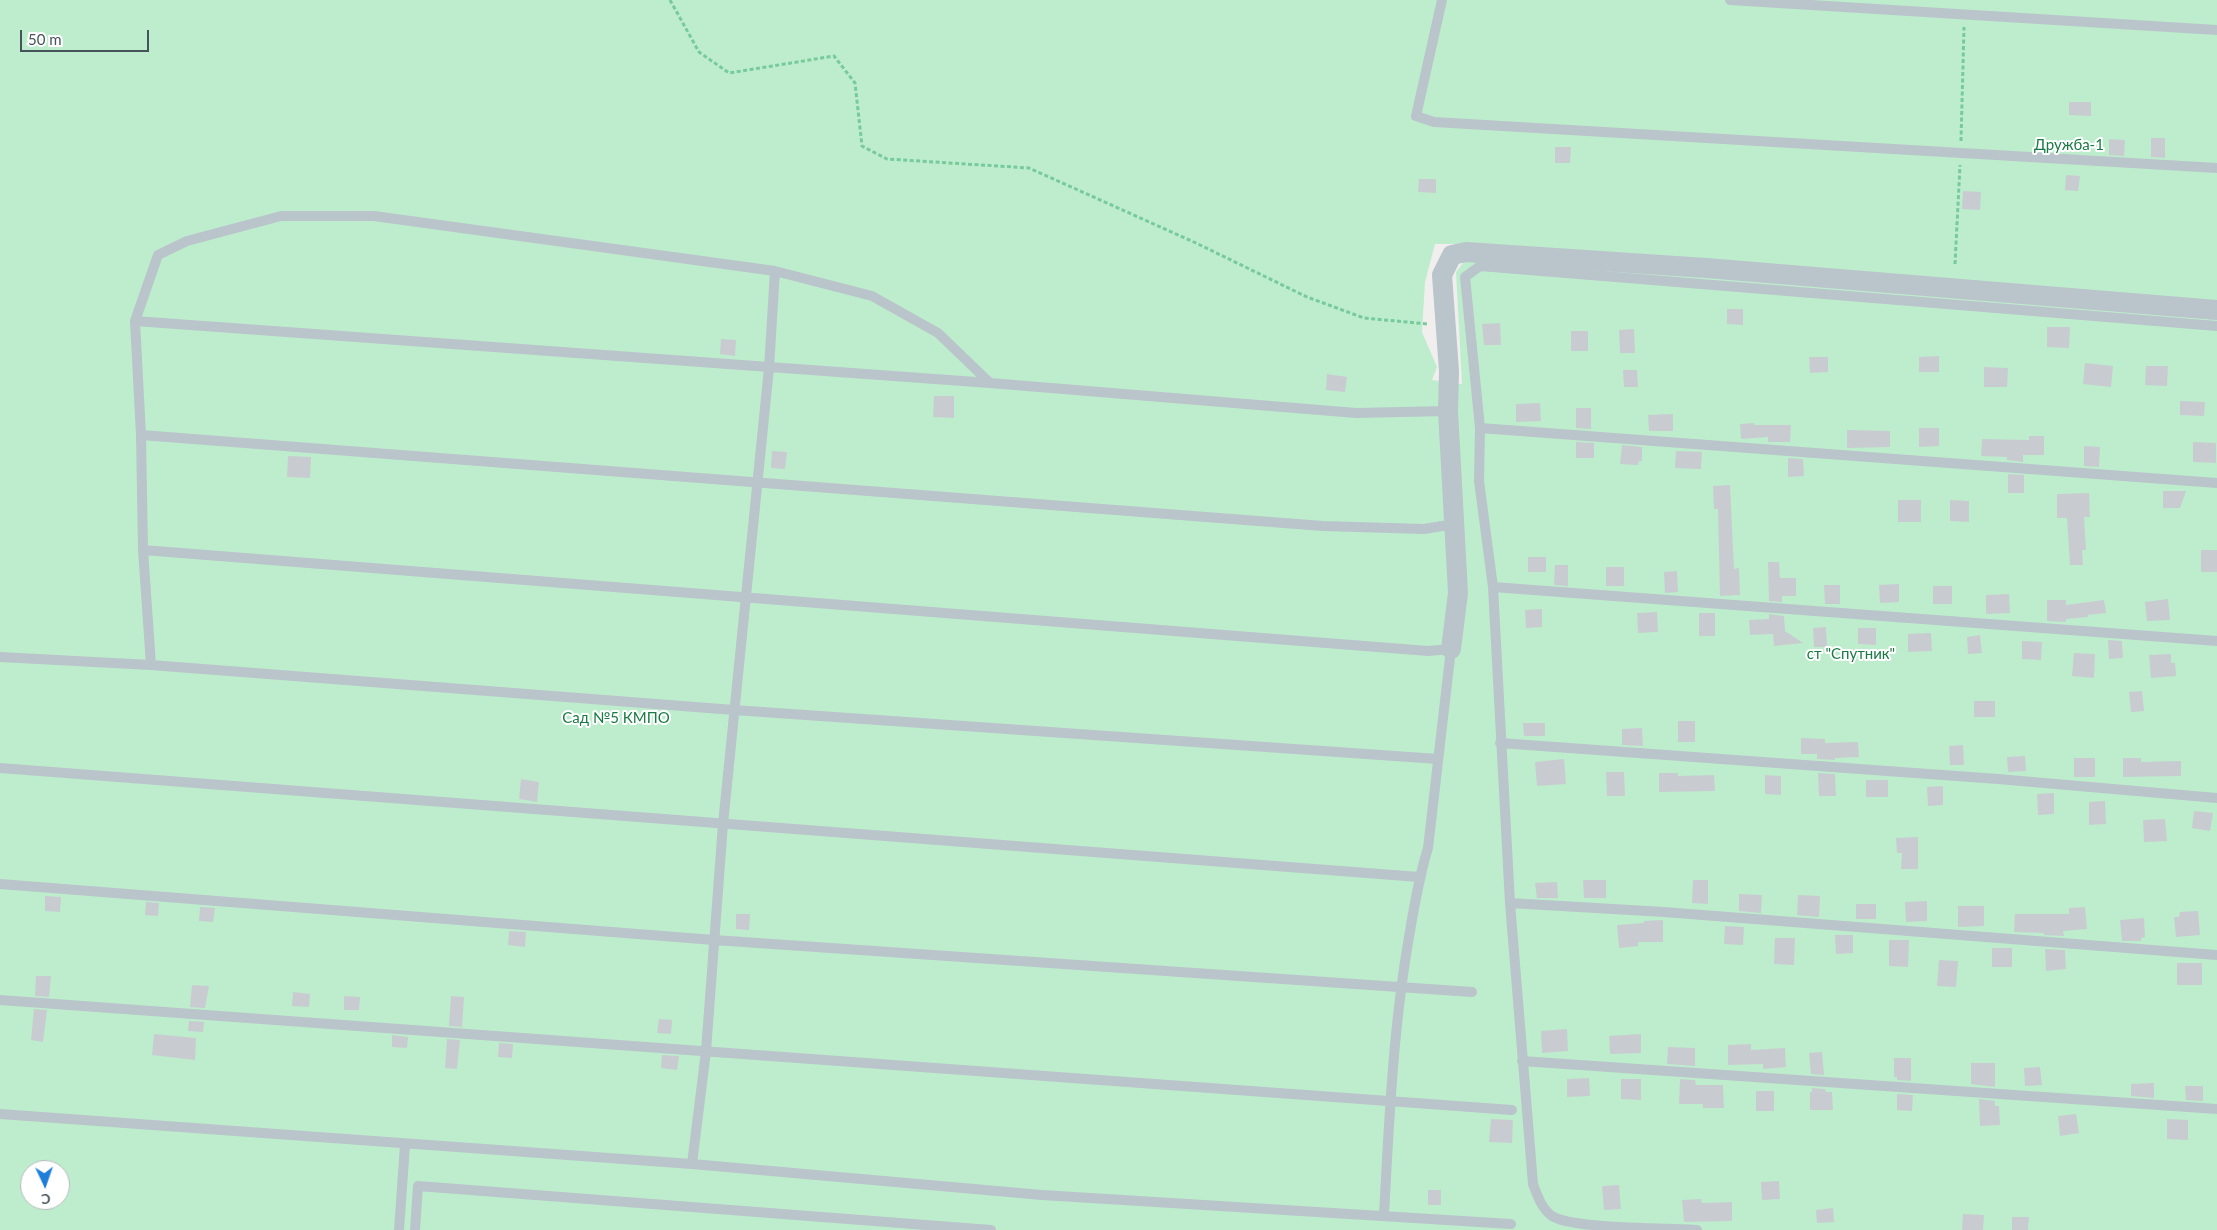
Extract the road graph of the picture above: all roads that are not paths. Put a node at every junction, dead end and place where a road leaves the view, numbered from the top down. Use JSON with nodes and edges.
{"nodes":[{"id":1,"x":1442,"y":0,"type":"edge"},
{"id":2,"x":1730,"y":0,"type":"edge"},
{"id":3,"x":2217,"y":30,"type":"edge"},
{"id":4,"x":2217,"y":168,"type":"edge"},
{"id":5,"x":776,"y":272,"type":"junction"},
{"id":6,"x":2217,"y":310,"type":"edge"},
{"id":7,"x":135,"y":321,"type":"junction"},
{"id":8,"x":2217,"y":326,"type":"edge"},
{"id":9,"x":769,"y":368,"type":"junction"},
{"id":10,"x":990,"y":383,"type":"junction"},
{"id":11,"x":1448,"y":411,"type":"junction"},
{"id":12,"x":1480,"y":428,"type":"junction"},
{"id":13,"x":141,"y":435,"type":"junction"},
{"id":14,"x":757,"y":483,"type":"junction"},
{"id":15,"x":2217,"y":483,"type":"edge"},
{"id":16,"x":1454,"y":524,"type":"junction"},
{"id":17,"x":143,"y":550,"type":"junction"},
{"id":18,"x":1493,"y":587,"type":"junction"},
{"id":19,"x":747,"y":597,"type":"junction"},
{"id":20,"x":2217,"y":641,"type":"edge"},
{"id":21,"x":1450,"y":650,"type":"junction"},
{"id":22,"x":0,"y":657,"type":"edge"},
{"id":23,"x":151,"y":665,"type":"junction"},
{"id":24,"x":734,"y":710,"type":"junction"},
{"id":25,"x":1500,"y":744,"type":"junction"},
{"id":26,"x":1438,"y":759,"type":"junction"},
{"id":27,"x":0,"y":768,"type":"edge"},
{"id":28,"x":2217,"y":798,"type":"edge"},
{"id":29,"x":723,"y":824,"type":"junction"},
{"id":30,"x":1419,"y":877,"type":"junction"},
{"id":31,"x":0,"y":884,"type":"edge"},
{"id":32,"x":1510,"y":903,"type":"junction"},
{"id":33,"x":714,"y":940,"type":"junction"},
{"id":34,"x":2217,"y":954,"type":"edge"},
{"id":35,"x":1400,"y":988,"type":"junction"},
{"id":36,"x":1472,"y":992,"type":"dead end"},
{"id":37,"x":0,"y":1000,"type":"edge"},
{"id":38,"x":706,"y":1051,"type":"junction"},
{"id":39,"x":1522,"y":1061,"type":"junction"},
{"id":40,"x":1390,"y":1102,"type":"junction"},
{"id":41,"x":2217,"y":1109,"type":"edge"},
{"id":42,"x":1512,"y":1110,"type":"dead end"},
{"id":43,"x":0,"y":1114,"type":"edge"},
{"id":44,"x":405,"y":1145,"type":"junction"},
{"id":45,"x":692,"y":1164,"type":"junction"},
{"id":46,"x":1384,"y":1215,"type":"junction"},
{"id":47,"x":1511,"y":1224,"type":"dead end"},
{"id":48,"x":399,"y":1230,"type":"edge"},
{"id":49,"x":415,"y":1230,"type":"edge"},
{"id":50,"x":991,"y":1230,"type":"edge"},
{"id":51,"x":1697,"y":1230,"type":"edge"}],
"edges":[{"from":1,"to":4,"type":"lane"},
{"from":2,"to":3,"type":"lane"},
{"from":5,"to":7,"type":"lane"},
{"from":5,"to":9,"type":"lane"},
{"from":5,"to":10,"type":"lane"},
{"from":6,"to":11,"type":"street"},
{"from":7,"to":9,"type":"lane"},
{"from":7,"to":13,"type":"lane"},
{"from":8,"to":12,"type":"lane"},
{"from":9,"to":10,"type":"lane"},
{"from":9,"to":14,"type":"lane"},
{"from":10,"to":11,"type":"lane"},
{"from":11,"to":16,"type":"street"},
{"from":12,"to":15,"type":"lane"},
{"from":12,"to":18,"type":"lane"},
{"from":13,"to":14,"type":"lane"},
{"from":13,"to":17,"type":"lane"},
{"from":14,"to":16,"type":"lane"},
{"from":14,"to":19,"type":"lane"},
{"from":16,"to":21,"type":"street"},
{"from":17,"to":19,"type":"lane"},
{"from":17,"to":23,"type":"lane"},
{"from":18,"to":20,"type":"lane"},
{"from":18,"to":25,"type":"lane"},
{"from":19,"to":21,"type":"lane"},
{"from":19,"to":24,"type":"lane"},
{"from":21,"to":26,"type":"lane"},
{"from":22,"to":23,"type":"lane"},
{"from":23,"to":24,"type":"lane"},
{"from":24,"to":26,"type":"lane"},
{"from":24,"to":29,"type":"lane"},
{"from":25,"to":28,"type":"lane"},
{"from":25,"to":32,"type":"lane"},
{"from":26,"to":30,"type":"lane"},
{"from":27,"to":29,"type":"lane"},
{"from":29,"to":30,"type":"lane"},
{"from":29,"to":33,"type":"lane"},
{"from":30,"to":35,"type":"lane"},
{"from":31,"to":33,"type":"lane"},
{"from":32,"to":34,"type":"lane"},
{"from":32,"to":39,"type":"lane"},
{"from":33,"to":35,"type":"lane"},
{"from":33,"to":38,"type":"lane"},
{"from":35,"to":36,"type":"lane"},
{"from":35,"to":40,"type":"lane"},
{"from":37,"to":38,"type":"lane"},
{"from":38,"to":40,"type":"lane"},
{"from":38,"to":45,"type":"lane"},
{"from":39,"to":41,"type":"lane"},
{"from":39,"to":51,"type":"lane"},
{"from":40,"to":42,"type":"lane"},
{"from":40,"to":46,"type":"lane"},
{"from":43,"to":44,"type":"lane"},
{"from":44,"to":45,"type":"lane"},
{"from":44,"to":48,"type":"lane"},
{"from":45,"to":46,"type":"lane"},
{"from":46,"to":47,"type":"lane"},
{"from":49,"to":50,"type":"lane"}]}
